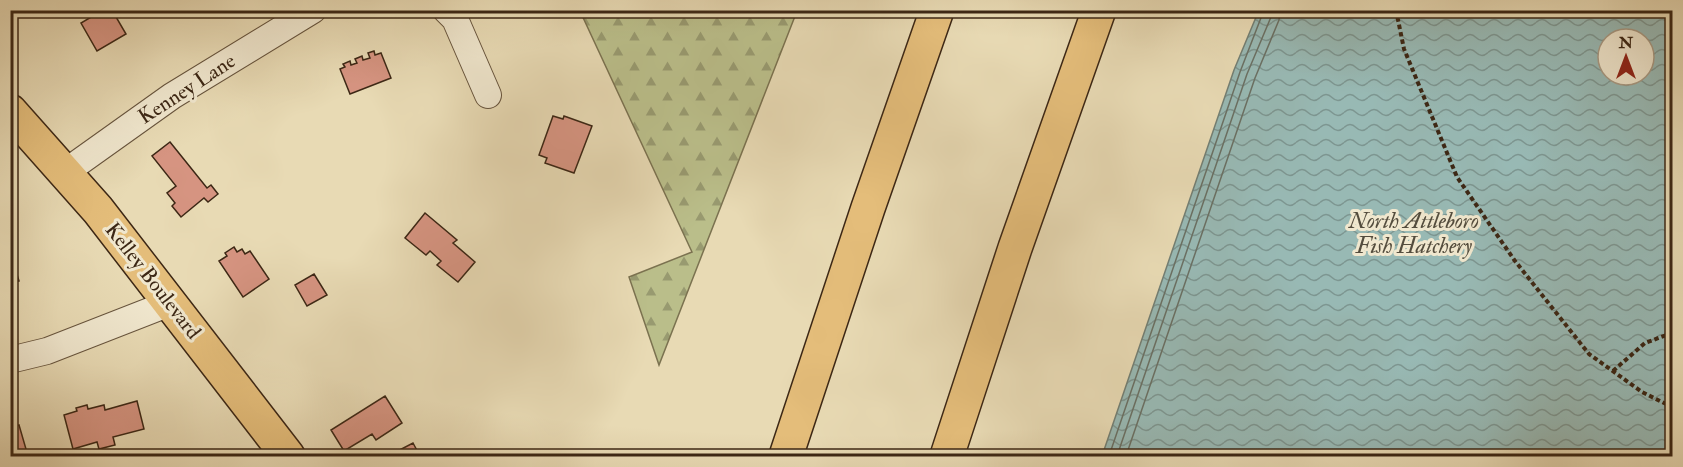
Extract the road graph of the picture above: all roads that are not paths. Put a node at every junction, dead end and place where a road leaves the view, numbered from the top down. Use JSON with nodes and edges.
{"nodes":[{"id":1,"x":313,"y":10,"type":"edge"},
{"id":2,"x":446,"y":10,"type":"edge"},
{"id":3,"x":937,"y":10,"type":"edge"},
{"id":4,"x":1100,"y":10,"type":"edge"},
{"id":5,"x":488,"y":95,"type":"dead end"},
{"id":6,"x":10,"y":111,"type":"edge"},
{"id":7,"x":64,"y":173,"type":"junction"},
{"id":8,"x":170,"y":303,"type":"junction"},
{"id":9,"x":10,"y":360,"type":"edge"},
{"id":10,"x":288,"y":456,"type":"edge"},
{"id":11,"x":786,"y":456,"type":"edge"},
{"id":12,"x":947,"y":456,"type":"edge"}],
"edges":[{"from":1,"to":7,"type":"street","name":"Kenney Lane"},
{"from":2,"to":5,"type":"street"},
{"from":3,"to":11,"type":"main road"},
{"from":4,"to":12,"type":"main road"},
{"from":6,"to":7,"type":"main road","name":"Kelley Boulevard"},
{"from":7,"to":8,"type":"main road","name":"Kelley Boulevard"},
{"from":8,"to":9,"type":"street"},
{"from":8,"to":10,"type":"main road","name":"Kelley Boulevard"}]}
